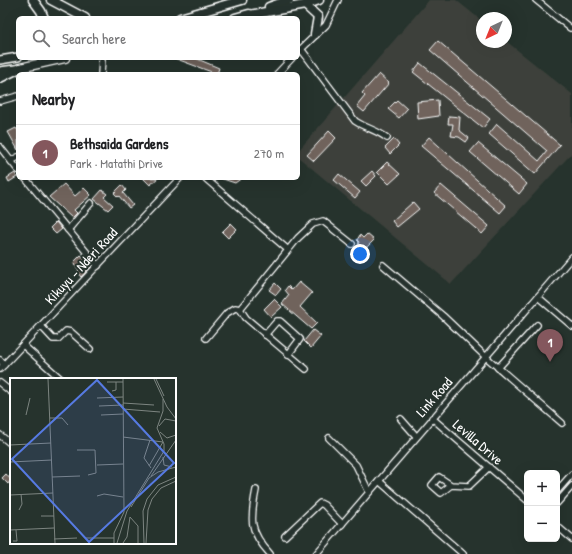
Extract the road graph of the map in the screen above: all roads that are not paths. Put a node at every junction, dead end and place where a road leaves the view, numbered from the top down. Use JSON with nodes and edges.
{"nodes":[{"id":1,"x":33,"y":0,"type":"edge"},
{"id":2,"x":51,"y":0,"type":"edge"},
{"id":3,"x":242,"y":0,"type":"edge"},
{"id":4,"x":290,"y":0,"type":"edge"},
{"id":5,"x":319,"y":0,"type":"edge"},
{"id":6,"x":338,"y":0,"type":"edge"},
{"id":7,"x":536,"y":0,"type":"edge"},
{"id":8,"x":305,"y":5,"type":"junction"},
{"id":9,"x":43,"y":16,"type":"edge"},
{"id":10,"x":80,"y":16,"type":"edge"},
{"id":11,"x":187,"y":16,"type":"edge"},
{"id":12,"x":244,"y":16,"type":"joint"},
{"id":13,"x":570,"y":28,"type":"dead end"},
{"id":14,"x":315,"y":34,"type":"junction"},
{"id":15,"x":300,"y":50,"type":"edge"},
{"id":16,"x":300,"y":52,"type":"edge"},
{"id":17,"x":16,"y":57,"type":"edge"},
{"id":18,"x":0,"y":60,"type":"edge"},
{"id":19,"x":56,"y":60,"type":"edge"},
{"id":20,"x":102,"y":60,"type":"edge"},
{"id":21,"x":290,"y":60,"type":"edge"},
{"id":22,"x":20,"y":68,"type":"junction"},
{"id":23,"x":0,"y":71,"type":"edge"},
{"id":24,"x":101,"y":72,"type":"edge"},
{"id":25,"x":279,"y":72,"type":"edge"},
{"id":26,"x":0,"y":78,"type":"edge"},
{"id":27,"x":16,"y":97,"type":"edge"},
{"id":28,"x":0,"y":101,"type":"edge"},
{"id":29,"x":387,"y":138,"type":"dead end"},
{"id":30,"x":0,"y":147,"type":"edge"},
{"id":31,"x":16,"y":158,"type":"edge"},
{"id":32,"x":11,"y":161,"type":"junction"},
{"id":33,"x":16,"y":167,"type":"edge"},
{"id":34,"x":27,"y":180,"type":"edge"},
{"id":35,"x":178,"y":180,"type":"edge"},
{"id":36,"x":207,"y":180,"type":"edge"},
{"id":37,"x":92,"y":203,"type":"dead end"},
{"id":38,"x":68,"y":230,"type":"junction"},
{"id":39,"x":352,"y":244,"type":"dead end"},
{"id":40,"x":287,"y":249,"type":"junction"},
{"id":41,"x":572,"y":257,"type":"edge"},
{"id":42,"x":382,"y":265,"type":"dead end"},
{"id":43,"x":98,"y":266,"type":"junction"},
{"id":44,"x":538,"y":297,"type":"junction"},
{"id":45,"x":240,"y":309,"type":"junction"},
{"id":46,"x":537,"y":325,"type":"dead end"},
{"id":47,"x":41,"y":326,"type":"junction"},
{"id":48,"x":572,"y":326,"type":"edge"},
{"id":49,"x":265,"y":335,"type":"junction"},
{"id":50,"x":206,"y":338,"type":"dead end"},
{"id":51,"x":23,"y":345,"type":"junction"},
{"id":52,"x":90,"y":350,"type":"dead end"},
{"id":53,"x":288,"y":355,"type":"junction"},
{"id":54,"x":486,"y":357,"type":"junction"},
{"id":55,"x":1,"y":365,"type":"edge"},
{"id":56,"x":498,"y":368,"type":"junction"},
{"id":57,"x":306,"y":369,"type":"dead end"},
{"id":58,"x":60,"y":378,"type":"edge"},
{"id":59,"x":0,"y":383,"type":"edge"},
{"id":60,"x":10,"y":391,"type":"edge"},
{"id":61,"x":432,"y":418,"type":"junction"},
{"id":62,"x":401,"y":419,"type":"dead end"},
{"id":63,"x":562,"y":423,"type":"dead end"},
{"id":64,"x":0,"y":435,"type":"edge"},
{"id":65,"x":416,"y":436,"type":"junction"},
{"id":66,"x":329,"y":438,"type":"dead end"},
{"id":67,"x":10,"y":443,"type":"edge"},
{"id":68,"x":489,"y":468,"type":"junction"},
{"id":69,"x":572,"y":474,"type":"edge"},
{"id":70,"x":379,"y":481,"type":"junction"},
{"id":71,"x":451,"y":485,"type":"dead end"},
{"id":72,"x":572,"y":486,"type":"edge"},
{"id":73,"x":560,"y":488,"type":"edge"},
{"id":74,"x":256,"y":490,"type":"dead end"},
{"id":75,"x":368,"y":492,"type":"junction"},
{"id":76,"x":524,"y":497,"type":"edge"},
{"id":77,"x":560,"y":500,"type":"edge"},
{"id":78,"x":342,"y":524,"type":"junction"},
{"id":79,"x":560,"y":529,"type":"edge"},
{"id":80,"x":285,"y":536,"type":"dead end"},
{"id":81,"x":572,"y":540,"type":"edge"},
{"id":82,"x":270,"y":554,"type":"edge"},
{"id":83,"x":316,"y":554,"type":"edge"},
{"id":84,"x":463,"y":554,"type":"edge"}],
"edges":[{"from":1,"to":9,"type":"highway"},
{"from":2,"to":10,"type":"highway"},
{"from":3,"to":11,"type":"highway"},
{"from":4,"to":12,"type":"highway"},
{"from":5,"to":8,"type":"highway"},
{"from":6,"to":14,"type":"street"},
{"from":7,"to":13,"type":"street"},
{"from":8,"to":12,"type":"highway"},
{"from":8,"to":14,"type":"highway"},
{"from":14,"to":15,"type":"street"},
{"from":16,"to":29,"type":"street"},
{"from":17,"to":18,"type":"main road"},
{"from":19,"to":22,"type":"highway"},
{"from":20,"to":24,"type":"street"},
{"from":21,"to":25,"type":"street"},
{"from":22,"to":23,"type":"main road"},
{"from":22,"to":26,"type":"highway"},
{"from":27,"to":28,"type":"street"},
{"from":30,"to":32,"type":"street"},
{"from":31,"to":32,"type":"street"},
{"from":32,"to":33,"type":"street"},
{"from":34,"to":38,"type":"street"},
{"from":35,"to":43,"type":"street","name":"Kikuyu - Nderi Road"},
{"from":36,"to":40,"type":"street"},
{"from":37,"to":38,"type":"street"},
{"from":38,"to":43,"type":"street"},
{"from":39,"to":40,"type":"street"},
{"from":40,"to":45,"type":"street"},
{"from":41,"to":44,"type":"street","name":"Link Road"},
{"from":42,"to":54,"type":"street"},
{"from":43,"to":47,"type":"street","name":"Kikuyu - Nderi Road"},
{"from":44,"to":48,"type":"street"},
{"from":44,"to":54,"type":"street","name":"Link Road"},
{"from":45,"to":49,"type":"street"},
{"from":45,"to":50,"type":"street"},
{"from":46,"to":56,"type":"street"},
{"from":47,"to":51,"type":"street","name":"Kikuyu - Nderi Road"},
{"from":47,"to":52,"type":"street"},
{"from":49,"to":53,"type":"street"},
{"from":49,"to":53,"type":"street"},
{"from":51,"to":55,"type":"street","name":"Kikuyu - Nderi Road"},
{"from":51,"to":58,"type":"street"},
{"from":53,"to":57,"type":"street"},
{"from":54,"to":56,"type":"street"},
{"from":54,"to":61,"type":"street","name":"Link Road"},
{"from":56,"to":63,"type":"street"},
{"from":59,"to":60,"type":"street"},
{"from":61,"to":65,"type":"street","name":"Link Road"},
{"from":61,"to":68,"type":"street","name":"Levilla Drive"},
{"from":62,"to":65,"type":"street"},
{"from":64,"to":67,"type":"street"},
{"from":65,"to":70,"type":"street","name":"Link Road"},
{"from":66,"to":75,"type":"street"},
{"from":68,"to":71,"type":"street"},
{"from":68,"to":76,"type":"street","name":"Levilla Drive"},
{"from":69,"to":73,"type":"street"},
{"from":70,"to":75,"type":"street","name":"Link Road"},
{"from":70,"to":84,"type":"street"},
{"from":72,"to":77,"type":"street"},
{"from":74,"to":82,"type":"street"},
{"from":75,"to":78,"type":"street","name":"Link Road"},
{"from":78,"to":80,"type":"street"},
{"from":78,"to":83,"type":"street","name":"Link Road"},
{"from":79,"to":81,"type":"street"}]}
